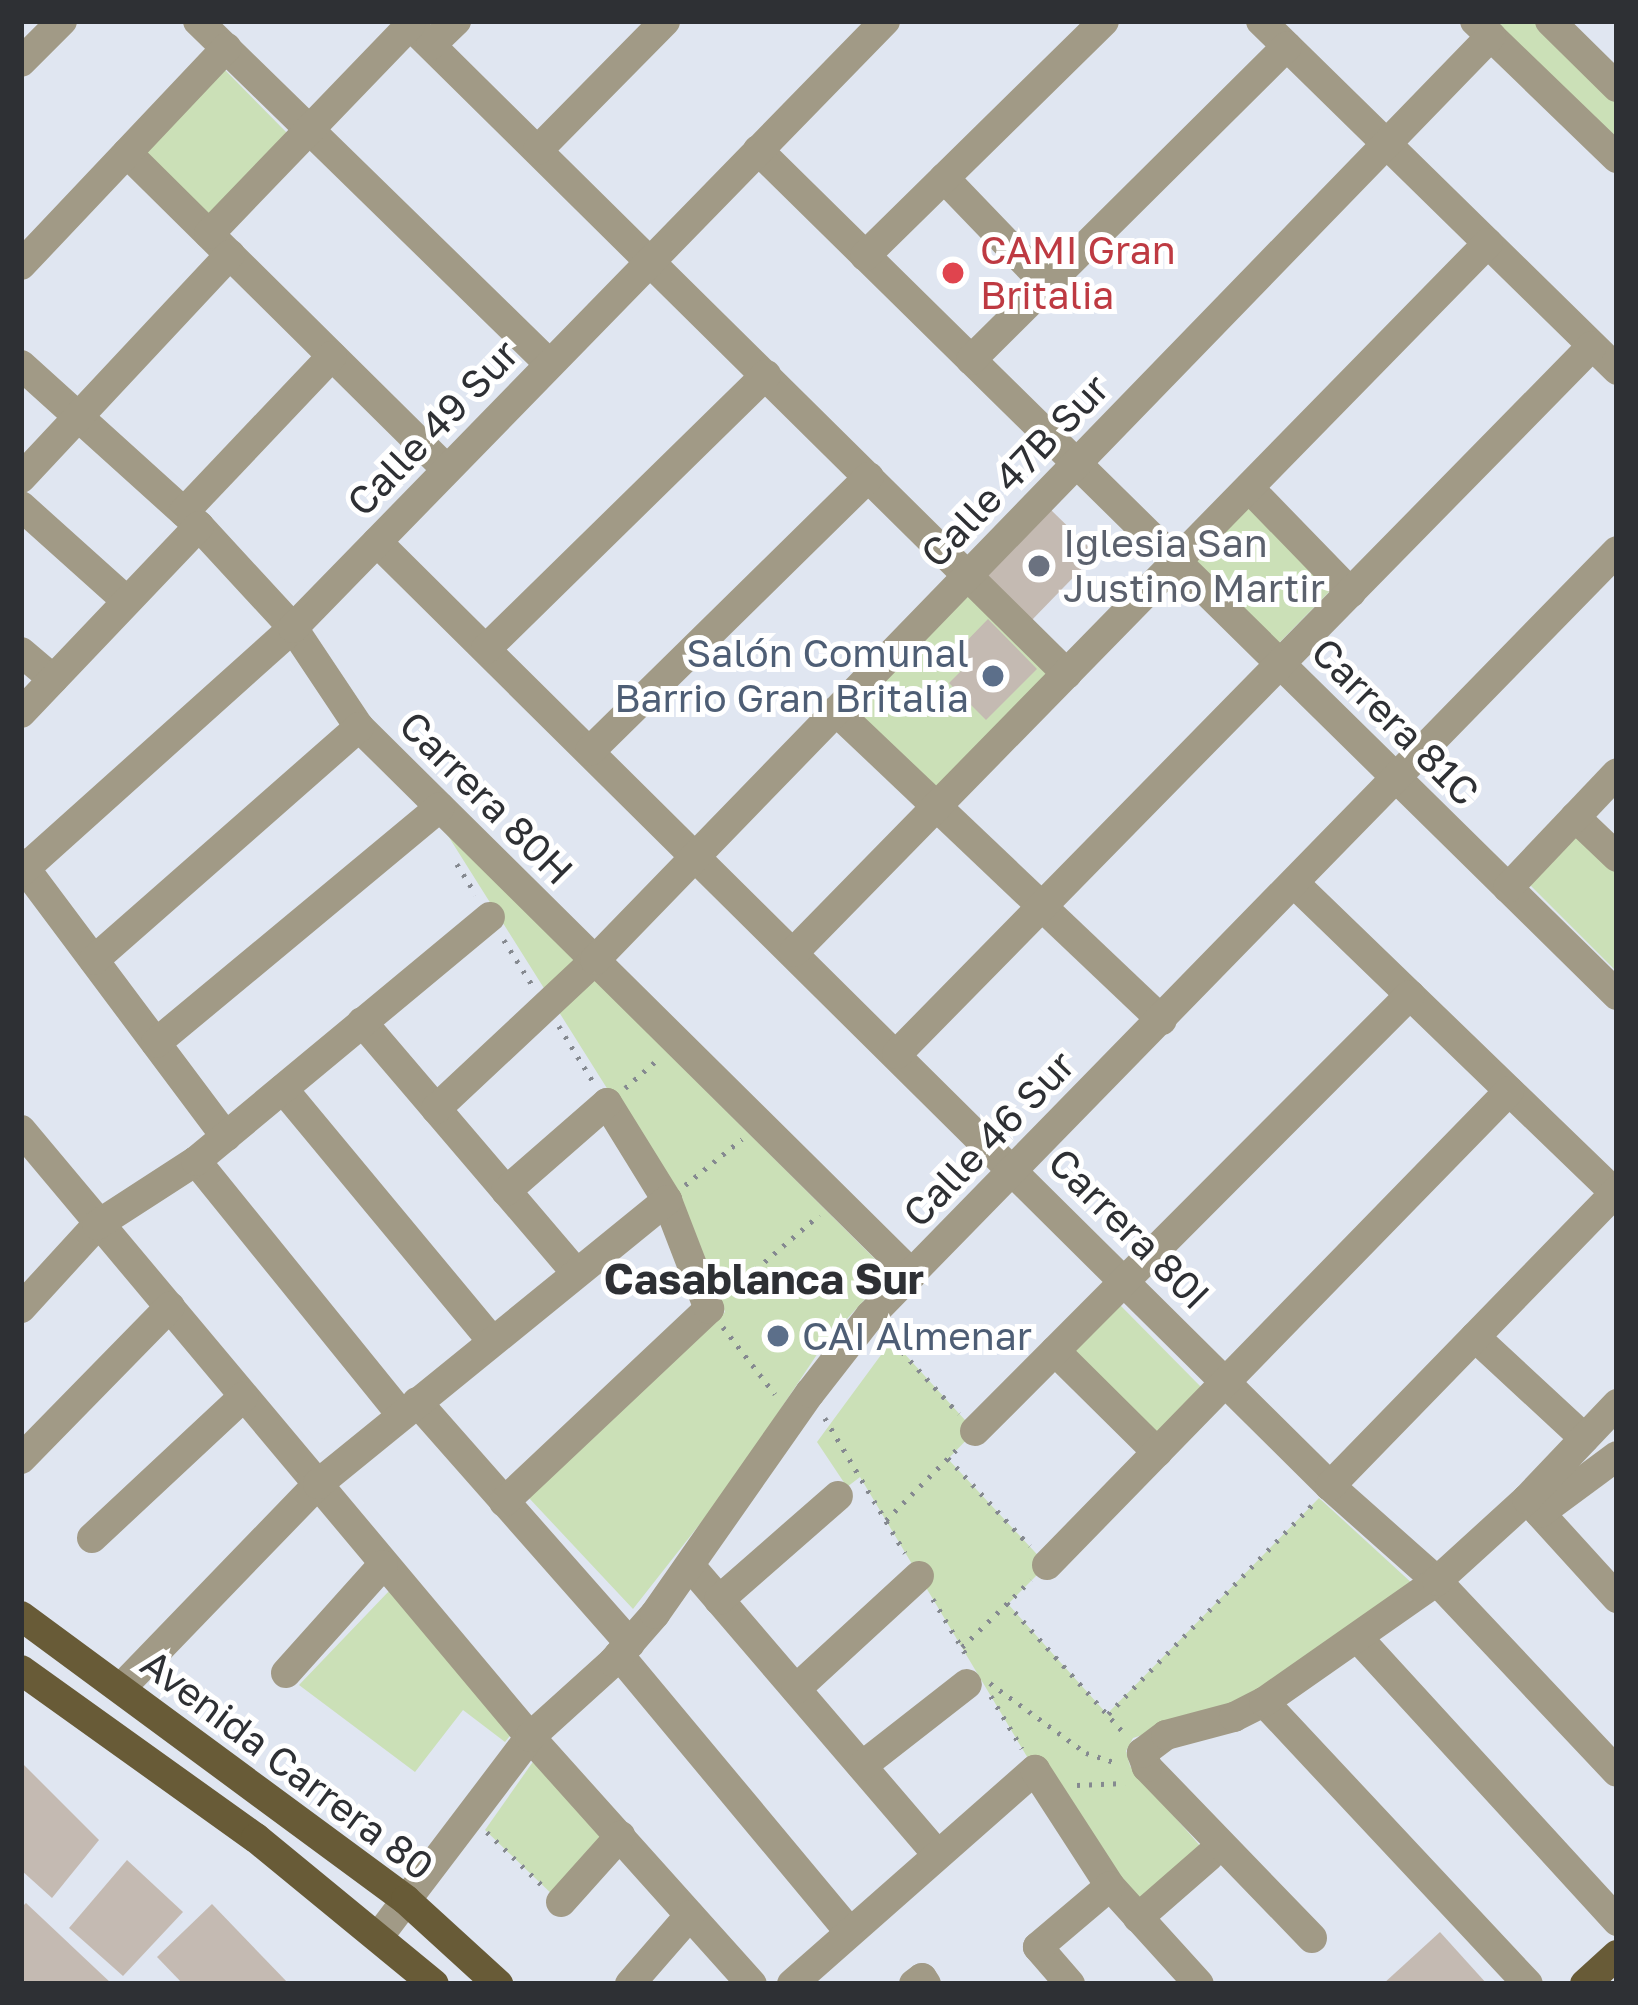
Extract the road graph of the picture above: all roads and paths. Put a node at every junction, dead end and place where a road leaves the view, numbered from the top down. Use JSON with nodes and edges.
{"nodes":[{"id":1,"x":62,"y":21,"type":"edge"},
{"id":2,"x":198,"y":21,"type":"edge"},
{"id":3,"x":455,"y":21,"type":"edge"},
{"id":4,"x":665,"y":21,"type":"edge"},
{"id":5,"x":885,"y":21,"type":"edge"},
{"id":6,"x":1104,"y":21,"type":"edge"},
{"id":7,"x":1262,"y":21,"type":"edge"},
{"id":8,"x":1550,"y":21,"type":"edge"},
{"id":9,"x":1483,"y":29,"type":"edge"},
{"id":10,"x":416,"y":30,"type":"edge"},
{"id":11,"x":1287,"y":46,"type":"junction"},
{"id":12,"x":226,"y":48,"type":"junction"},
{"id":13,"x":21,"y":62,"type":"edge"},
{"id":14,"x":1617,"y":87,"type":"edge"},
{"id":15,"x":309,"y":130,"type":"junction"},
{"id":16,"x":1387,"y":144,"type":"junction"},
{"id":17,"x":538,"y":150,"type":"junction"},
{"id":18,"x":758,"y":150,"type":"junction"},
{"id":19,"x":127,"y":153,"type":"junction"},
{"id":20,"x":1617,"y":158,"type":"edge"},
{"id":21,"x":944,"y":178,"type":"junction"},
{"id":22,"x":1488,"y":243,"type":"junction"},
{"id":23,"x":219,"y":244,"type":"junction"},
{"id":24,"x":866,"y":256,"type":"junction"},
{"id":25,"x":651,"y":261,"type":"junction"},
{"id":26,"x":21,"y":265,"type":"edge"},
{"id":27,"x":1047,"y":285,"type":"junction"},
{"id":28,"x":1592,"y":346,"type":"junction"},
{"id":29,"x":332,"y":356,"type":"junction"},
{"id":30,"x":971,"y":360,"type":"junction"},
{"id":31,"x":550,"y":364,"type":"junction"},
{"id":32,"x":21,"y":365,"type":"edge"},
{"id":33,"x":1617,"y":370,"type":"edge"},
{"id":34,"x":766,"y":375,"type":"junction"},
{"id":35,"x":79,"y":418,"type":"junction"},
{"id":36,"x":1076,"y":464,"type":"junction"},
{"id":37,"x":447,"y":470,"type":"junction"},
{"id":38,"x":868,"y":477,"type":"junction"},
{"id":39,"x":21,"y":478,"type":"edge"},
{"id":40,"x":1249,"y":488,"type":"junction"},
{"id":41,"x":21,"y":506,"type":"edge"},
{"id":42,"x":191,"y":519,"type":"junction"},
{"id":43,"x":377,"y":542,"type":"junction"},
{"id":44,"x":1617,"y":551,"type":"edge"},
{"id":45,"x":1177,"y":562,"type":"junction"},
{"id":46,"x":968,"y":575,"type":"junction"},
{"id":47,"x":1351,"y":593,"type":"junction"},
{"id":48,"x":127,"y":601,"type":"junction"},
{"id":49,"x":293,"y":628,"type":"junction"},
{"id":50,"x":485,"y":649,"type":"junction"},
{"id":51,"x":21,"y":652,"type":"edge"},
{"id":52,"x":1281,"y":664,"type":"junction"},
{"id":53,"x":1067,"y":674,"type":"junction"},
{"id":54,"x":53,"y":680,"type":"junction"},
{"id":55,"x":836,"y":711,"type":"junction"},
{"id":56,"x":21,"y":713,"type":"edge"},
{"id":57,"x":358,"y":727,"type":"junction"},
{"id":58,"x":590,"y":751,"type":"junction"},
{"id":59,"x":1617,"y":773,"type":"edge"},
{"id":60,"x":1395,"y":777,"type":"junction"},
{"id":61,"x":440,"y":807,"type":"junction"},
{"id":62,"x":937,"y":808,"type":"junction"},
{"id":63,"x":1575,"y":817,"type":"junction"},
{"id":64,"x":696,"y":856,"type":"junction"},
{"id":65,"x":1617,"y":856,"type":"edge"},
{"id":66,"x":453,"y":858,"type":"dead end"},
{"id":67,"x":23,"y":868,"type":"edge"},
{"id":68,"x":1294,"y":883,"type":"junction"},
{"id":69,"x":1508,"y":888,"type":"junction"},
{"id":70,"x":1044,"y":908,"type":"junction"},
{"id":71,"x":490,"y":917,"type":"junction"},
{"id":72,"x":794,"y":952,"type":"junction"},
{"id":73,"x":94,"y":960,"type":"junction"},
{"id":74,"x":595,"y":960,"type":"junction"},
{"id":75,"x":1614,"y":988,"type":"edge"},
{"id":76,"x":1410,"y":995,"type":"junction"},
{"id":77,"x":547,"y":1008,"type":"junction"},
{"id":78,"x":1162,"y":1020,"type":"junction"},
{"id":79,"x":362,"y":1022,"type":"junction"},
{"id":80,"x":678,"y":1042,"type":"junction"},
{"id":81,"x":156,"y":1043,"type":"junction"},
{"id":82,"x":897,"y":1054,"type":"junction"},
{"id":83,"x":283,"y":1089,"type":"junction"},
{"id":84,"x":1509,"y":1091,"type":"junction"},
{"id":85,"x":607,"y":1103,"type":"junction"},
{"id":86,"x":436,"y":1109,"type":"junction"},
{"id":87,"x":761,"y":1124,"type":"junction"},
{"id":88,"x":226,"y":1137,"type":"junction"},
{"id":89,"x":25,"y":1144,"type":"edge"},
{"id":90,"x":196,"y":1161,"type":"junction"},
{"id":91,"x":1013,"y":1168,"type":"junction"},
{"id":92,"x":506,"y":1191,"type":"junction"},
{"id":93,"x":1616,"y":1192,"type":"edge"},
{"id":94,"x":837,"y":1199,"type":"junction"},
{"id":95,"x":667,"y":1200,"type":"junction"},
{"id":96,"x":97,"y":1225,"type":"junction"},
{"id":97,"x":576,"y":1273,"type":"junction"},
{"id":98,"x":912,"y":1274,"type":"junction"},
{"id":99,"x":1126,"y":1280,"type":"junction"},
{"id":100,"x":170,"y":1307,"type":"junction"},
{"id":101,"x":21,"y":1308,"type":"edge"},
{"id":102,"x":709,"y":1309,"type":"junction"},
{"id":103,"x":870,"y":1316,"type":"junction"},
{"id":104,"x":1474,"y":1337,"type":"junction"},
{"id":105,"x":492,"y":1342,"type":"junction"},
{"id":106,"x":1055,"y":1351,"type":"junction"},
{"id":107,"x":1226,"y":1381,"type":"junction"},
{"id":108,"x":243,"y":1396,"type":"junction"},
{"id":109,"x":1617,"y":1404,"type":"edge"},
{"id":110,"x":409,"y":1408,"type":"junction"},
{"id":111,"x":793,"y":1418,"type":"junction"},
{"id":112,"x":975,"y":1431,"type":"junction"},
{"id":113,"x":1584,"y":1438,"type":"junction"},
{"id":114,"x":1157,"y":1452,"type":"junction"},
{"id":115,"x":1617,"y":1456,"type":"edge"},
{"id":116,"x":948,"y":1458,"type":"junction"},
{"id":117,"x":21,"y":1459,"type":"edge"},
{"id":118,"x":318,"y":1484,"type":"junction"},
{"id":119,"x":1330,"y":1486,"type":"junction"},
{"id":120,"x":838,"y":1496,"type":"dead end"},
{"id":121,"x":504,"y":1502,"type":"junction"},
{"id":122,"x":1533,"y":1506,"type":"junction"},
{"id":123,"x":886,"y":1520,"type":"dead end"},
{"id":124,"x":92,"y":1538,"type":"dead end"},
{"id":125,"x":383,"y":1565,"type":"junction"},
{"id":126,"x":1047,"y":1565,"type":"junction"},
{"id":127,"x":691,"y":1567,"type":"junction"},
{"id":128,"x":920,"y":1576,"type":"dead end"},
{"id":129,"x":1437,"y":1581,"type":"junction"},
{"id":130,"x":1617,"y":1598,"type":"edge"},
{"id":131,"x":719,"y":1600,"type":"junction"},
{"id":132,"x":1007,"y":1603,"type":"junction"},
{"id":133,"x":21,"y":1616,"type":"edge"},
{"id":134,"x":1358,"y":1638,"type":"junction"},
{"id":135,"x":962,"y":1647,"type":"dead end"},
{"id":136,"x":624,"y":1650,"type":"junction"},
{"id":137,"x":21,"y":1670,"type":"edge"},
{"id":138,"x":286,"y":1672,"type":"dead end"},
{"id":139,"x":973,"y":1679,"type":"joint"},
{"id":140,"x":121,"y":1688,"type":"junction"},
{"id":141,"x":796,"y":1688,"type":"junction"},
{"id":142,"x":1264,"y":1702,"type":"junction"},
{"id":143,"x":1108,"y":1714,"type":"junction"},
{"id":144,"x":530,"y":1738,"type":"junction"},
{"id":145,"x":1144,"y":1760,"type":"junction"},
{"id":146,"x":862,"y":1766,"type":"junction"},
{"id":147,"x":1617,"y":1772,"type":"edge"},
{"id":148,"x":1041,"y":1780,"type":"junction"},
{"id":149,"x":1173,"y":1794,"type":"junction"},
{"id":150,"x":470,"y":1816,"type":"junction"},
{"id":151,"x":620,"y":1836,"type":"junction"},
{"id":152,"x":938,"y":1854,"type":"junction"},
{"id":153,"x":1209,"y":1856,"type":"dead end"},
{"id":154,"x":1110,"y":1886,"type":"junction"},
{"id":155,"x":406,"y":1900,"type":"junction"},
{"id":156,"x":561,"y":1902,"type":"joint"},
{"id":157,"x":690,"y":1915,"type":"junction"},
{"id":158,"x":1138,"y":1918,"type":"junction"},
{"id":159,"x":1617,"y":1921,"type":"edge"},
{"id":160,"x":848,"y":1930,"type":"junction"},
{"id":161,"x":380,"y":1936,"type":"junction"},
{"id":162,"x":1312,"y":1939,"type":"dead end"},
{"id":163,"x":1617,"y":1955,"type":"edge"},
{"id":164,"x":434,"y":1984,"type":"edge"},
{"id":165,"x":498,"y":1984,"type":"edge"},
{"id":166,"x":630,"y":1984,"type":"edge"},
{"id":167,"x":752,"y":1984,"type":"edge"},
{"id":168,"x":792,"y":1984,"type":"edge"},
{"id":169,"x":914,"y":1984,"type":"edge"},
{"id":170,"x":926,"y":1984,"type":"edge"},
{"id":171,"x":1070,"y":1984,"type":"edge"},
{"id":172,"x":1199,"y":1984,"type":"edge"},
{"id":173,"x":1528,"y":1984,"type":"edge"},
{"id":174,"x":1585,"y":1984,"type":"edge"}],
"edges":[{"from":1,"to":13,"type":"street"},
{"from":2,"to":12,"type":"street"},
{"from":3,"to":10,"type":"street"},
{"from":4,"to":17,"type":"street"},
{"from":5,"to":18,"type":"street","name":"Calle 49 Sur"},
{"from":6,"to":21,"type":"street"},
{"from":7,"to":11,"type":"street"},
{"from":8,"to":14,"type":"street"},
{"from":9,"to":16,"type":"street","name":"Calle 47B Sur"},
{"from":9,"to":20,"type":"street"},
{"from":10,"to":15,"type":"street"},
{"from":10,"to":17,"type":"street"},
{"from":11,"to":16,"type":"street"},
{"from":11,"to":27,"type":"street"},
{"from":12,"to":15,"type":"street"},
{"from":12,"to":19,"type":"street"},
{"from":15,"to":23,"type":"street"},
{"from":15,"to":31,"type":"street"},
{"from":16,"to":22,"type":"street"},
{"from":16,"to":36,"type":"street","name":"Calle 47B Sur"},
{"from":17,"to":25,"type":"street"},
{"from":18,"to":24,"type":"street","name":"Carrera 81C"},
{"from":18,"to":25,"type":"street","name":"Calle 49 Sur"},
{"from":19,"to":23,"type":"street"},
{"from":19,"to":26,"type":"street"},
{"from":21,"to":24,"type":"street"},
{"from":21,"to":27,"type":"street"},
{"from":22,"to":28,"type":"street"},
{"from":22,"to":40,"type":"street"},
{"from":23,"to":29,"type":"street"},
{"from":23,"to":35,"type":"street"},
{"from":24,"to":30,"type":"street","name":"Carrera 81C"},
{"from":25,"to":31,"type":"street","name":"Calle 49 Sur"},
{"from":25,"to":34,"type":"street"},
{"from":27,"to":30,"type":"street"},
{"from":28,"to":33,"type":"street"},
{"from":28,"to":47,"type":"street"},
{"from":29,"to":37,"type":"street"},
{"from":29,"to":42,"type":"street"},
{"from":30,"to":36,"type":"street","name":"Carrera 81C"},
{"from":31,"to":37,"type":"street","name":"Calle 49 Sur"},
{"from":32,"to":35,"type":"street","name":"Carrera 80H"},
{"from":34,"to":38,"type":"street"},
{"from":34,"to":50,"type":"street"},
{"from":35,"to":39,"type":"street"},
{"from":35,"to":42,"type":"street","name":"Carrera 80H"},
{"from":36,"to":45,"type":"street","name":"Carrera 81C"},
{"from":36,"to":46,"type":"street","name":"Calle 47B Sur"},
{"from":37,"to":43,"type":"street","name":"Calle 49 Sur"},
{"from":38,"to":46,"type":"street"},
{"from":38,"to":58,"type":"street"},
{"from":40,"to":45,"type":"street"},
{"from":40,"to":47,"type":"street","name":"Carrera 81C"},
{"from":41,"to":48,"type":"street"},
{"from":42,"to":48,"type":"street"},
{"from":42,"to":49,"type":"street","name":"Carrera 80H"},
{"from":43,"to":49,"type":"street","name":"Calle 49 Sur"},
{"from":43,"to":50,"type":"street","name":"Carrera 80I"},
{"from":44,"to":60,"type":"street","name":"Calle 46 Sur"},
{"from":45,"to":52,"type":"street","name":"Carrera 81C"},
{"from":45,"to":53,"type":"street"},
{"from":46,"to":53,"type":"street"},
{"from":46,"to":55,"type":"street","name":"Calle 47B Sur"},
{"from":47,"to":52,"type":"street"},
{"from":48,"to":54,"type":"street"},
{"from":49,"to":57,"type":"street","name":"Carrera 80H"},
{"from":49,"to":67,"type":"street","name":"Calle 49 Sur"},
{"from":50,"to":58,"type":"street","name":"Carrera 80I"},
{"from":51,"to":54,"type":"street"},
{"from":52,"to":60,"type":"street","name":"Carrera 81C"},
{"from":52,"to":70,"type":"street"},
{"from":53,"to":62,"type":"street"},
{"from":54,"to":56,"type":"street"},
{"from":55,"to":62,"type":"street"},
{"from":55,"to":64,"type":"street","name":"Calle 47B Sur"},
{"from":57,"to":61,"type":"street","name":"Carrera 80H"},
{"from":57,"to":73,"type":"street"},
{"from":58,"to":64,"type":"street","name":"Carrera 80I"},
{"from":59,"to":63,"type":"street"},
{"from":60,"to":68,"type":"street","name":"Calle 46 Sur"},
{"from":60,"to":69,"type":"street","name":"Carrera 81C"},
{"from":61,"to":74,"type":"street","name":"Carrera 80H"},
{"from":61,"to":81,"type":"street"},
{"from":62,"to":70,"type":"street"},
{"from":62,"to":72,"type":"street"},
{"from":63,"to":65,"type":"street"},
{"from":63,"to":69,"type":"street"},
{"from":64,"to":72,"type":"street","name":"Carrera 80I"},
{"from":64,"to":74,"type":"street","name":"Calle 47B Sur"},
{"from":66,"to":71,"type":"path"},
{"from":67,"to":73,"type":"street"},
{"from":68,"to":76,"type":"street"},
{"from":68,"to":78,"type":"street","name":"Calle 46 Sur"},
{"from":69,"to":75,"type":"street","name":"Carrera 81C"},
{"from":70,"to":78,"type":"street"},
{"from":70,"to":82,"type":"street"},
{"from":71,"to":77,"type":"path"},
{"from":71,"to":79,"type":"street"},
{"from":72,"to":82,"type":"street","name":"Carrera 80I"},
{"from":73,"to":81,"type":"street"},
{"from":74,"to":77,"type":"street","name":"Calle 47B Sur"},
{"from":74,"to":80,"type":"street","name":"Carrera 80H"},
{"from":76,"to":84,"type":"street"},
{"from":76,"to":99,"type":"street"},
{"from":77,"to":85,"type":"path"},
{"from":77,"to":86,"type":"street","name":"Calle 47B Sur"},
{"from":78,"to":91,"type":"street","name":"Calle 46 Sur"},
{"from":79,"to":83,"type":"street"},
{"from":79,"to":86,"type":"street"},
{"from":80,"to":85,"type":"path"},
{"from":80,"to":87,"type":"street","name":"Carrera 80H"},
{"from":81,"to":88,"type":"street"},
{"from":82,"to":91,"type":"street","name":"Carrera 80I"},
{"from":83,"to":88,"type":"street"},
{"from":83,"to":105,"type":"street"},
{"from":84,"to":93,"type":"street"},
{"from":84,"to":107,"type":"street"},
{"from":85,"to":92,"type":"street"},
{"from":85,"to":95,"type":"street"},
{"from":86,"to":92,"type":"street"},
{"from":87,"to":94,"type":"street","name":"Carrera 80H"},
{"from":87,"to":95,"type":"path"},
{"from":88,"to":90,"type":"street"},
{"from":89,"to":96,"type":"street"},
{"from":90,"to":96,"type":"street"},
{"from":90,"to":110,"type":"street"},
{"from":91,"to":98,"type":"street","name":"Calle 46 Sur"},
{"from":91,"to":99,"type":"street","name":"Carrera 80I"},
{"from":92,"to":97,"type":"street"},
{"from":93,"to":104,"type":"street"},
{"from":94,"to":98,"type":"street","name":"Carrera 80H"},
{"from":94,"to":102,"type":"path"},
{"from":95,"to":97,"type":"street"},
{"from":95,"to":102,"type":"street"},
{"from":96,"to":100,"type":"street"},
{"from":96,"to":101,"type":"street"},
{"from":97,"to":105,"type":"street"},
{"from":98,"to":103,"type":"street","name":"Calle 46 Sur"},
{"from":99,"to":106,"type":"street"},
{"from":99,"to":107,"type":"street","name":"Carrera 80I"},
{"from":100,"to":108,"type":"street"},
{"from":100,"to":117,"type":"street"},
{"from":102,"to":111,"type":"path"},
{"from":102,"to":121,"type":"street"},
{"from":103,"to":111,"type":"street","name":"Calle 46 Sur"},
{"from":103,"to":112,"type":"path"},
{"from":104,"to":113,"type":"street"},
{"from":104,"to":119,"type":"street"},
{"from":105,"to":110,"type":"street"},
{"from":106,"to":112,"type":"street"},
{"from":106,"to":114,"type":"street"},
{"from":107,"to":114,"type":"street"},
{"from":107,"to":119,"type":"street","name":"Carrera 80I"},
{"from":108,"to":118,"type":"street"},
{"from":108,"to":124,"type":"street"},
{"from":109,"to":113,"type":"street"},
{"from":110,"to":118,"type":"street"},
{"from":110,"to":121,"type":"street"},
{"from":111,"to":127,"type":"street","name":"Calle 46 Sur"},
{"from":112,"to":116,"type":"path"},
{"from":113,"to":122,"type":"street"},
{"from":114,"to":126,"type":"street"},
{"from":115,"to":122,"type":"street"},
{"from":116,"to":123,"type":"path"},
{"from":116,"to":126,"type":"path"},
{"from":118,"to":125,"type":"street"},
{"from":118,"to":140,"type":"street"},
{"from":119,"to":129,"type":"street","name":"Carrera 80I"},
{"from":119,"to":143,"type":"path"},
{"from":120,"to":131,"type":"street"},
{"from":121,"to":136,"type":"street"},
{"from":122,"to":129,"type":"street"},
{"from":122,"to":130,"type":"street"},
{"from":125,"to":138,"type":"street"},
{"from":125,"to":144,"type":"street"},
{"from":126,"to":132,"type":"path"},
{"from":127,"to":131,"type":"street"},
{"from":127,"to":136,"type":"street","name":"Calle 46 Sur"},
{"from":128,"to":141,"type":"street"},
{"from":129,"to":134,"type":"street"},
{"from":129,"to":147,"type":"street","name":"Carrera 80I"},
{"from":131,"to":141,"type":"street"},
{"from":132,"to":135,"type":"path"},
{"from":132,"to":143,"type":"path"},
{"from":133,"to":140,"type":"main road","name":"Avenida Carrera 80"},
{"from":134,"to":142,"type":"street"},
{"from":134,"to":159,"type":"street"},
{"from":136,"to":144,"type":"street","name":"Calle 46 Sur"},
{"from":136,"to":160,"type":"street"},
{"from":137,"to":161,"type":"main road","name":"Avenida Carrera 80"},
{"from":139,"to":145,"type":"path"},
{"from":139,"to":146,"type":"street"},
{"from":140,"to":155,"type":"main road","name":"Avenida Carrera 80"},
{"from":141,"to":146,"type":"street"},
{"from":142,"to":145,"type":"street"},
{"from":142,"to":173,"type":"street"},
{"from":143,"to":145,"type":"path"},
{"from":144,"to":150,"type":"street","name":"Calle 46 Sur"},
{"from":144,"to":151,"type":"street"},
{"from":145,"to":149,"type":"street"},
{"from":146,"to":152,"type":"street"},
{"from":148,"to":149,"type":"path"},
{"from":148,"to":152,"type":"street"},
{"from":148,"to":154,"type":"street"},
{"from":149,"to":162,"type":"street"},
{"from":150,"to":155,"type":"street","name":"Calle 46 Sur"},
{"from":150,"to":156,"type":"path"},
{"from":151,"to":156,"type":"street"},
{"from":151,"to":157,"type":"street"},
{"from":152,"to":160,"type":"street"},
{"from":153,"to":158,"type":"street"},
{"from":154,"to":158,"type":"street"},
{"from":154,"to":171,"type":"street"},
{"from":155,"to":161,"type":"street","name":"Calle 46 Sur"},
{"from":155,"to":165,"type":"main road","name":"Avenida Carrera 80"},
{"from":157,"to":166,"type":"street"},
{"from":157,"to":167,"type":"street"},
{"from":158,"to":172,"type":"street"},
{"from":160,"to":168,"type":"street"},
{"from":161,"to":164,"type":"main road","name":"Avenida Carrera 80"},
{"from":163,"to":174,"type":"main road"},
{"from":169,"to":170,"type":"street"}]}
